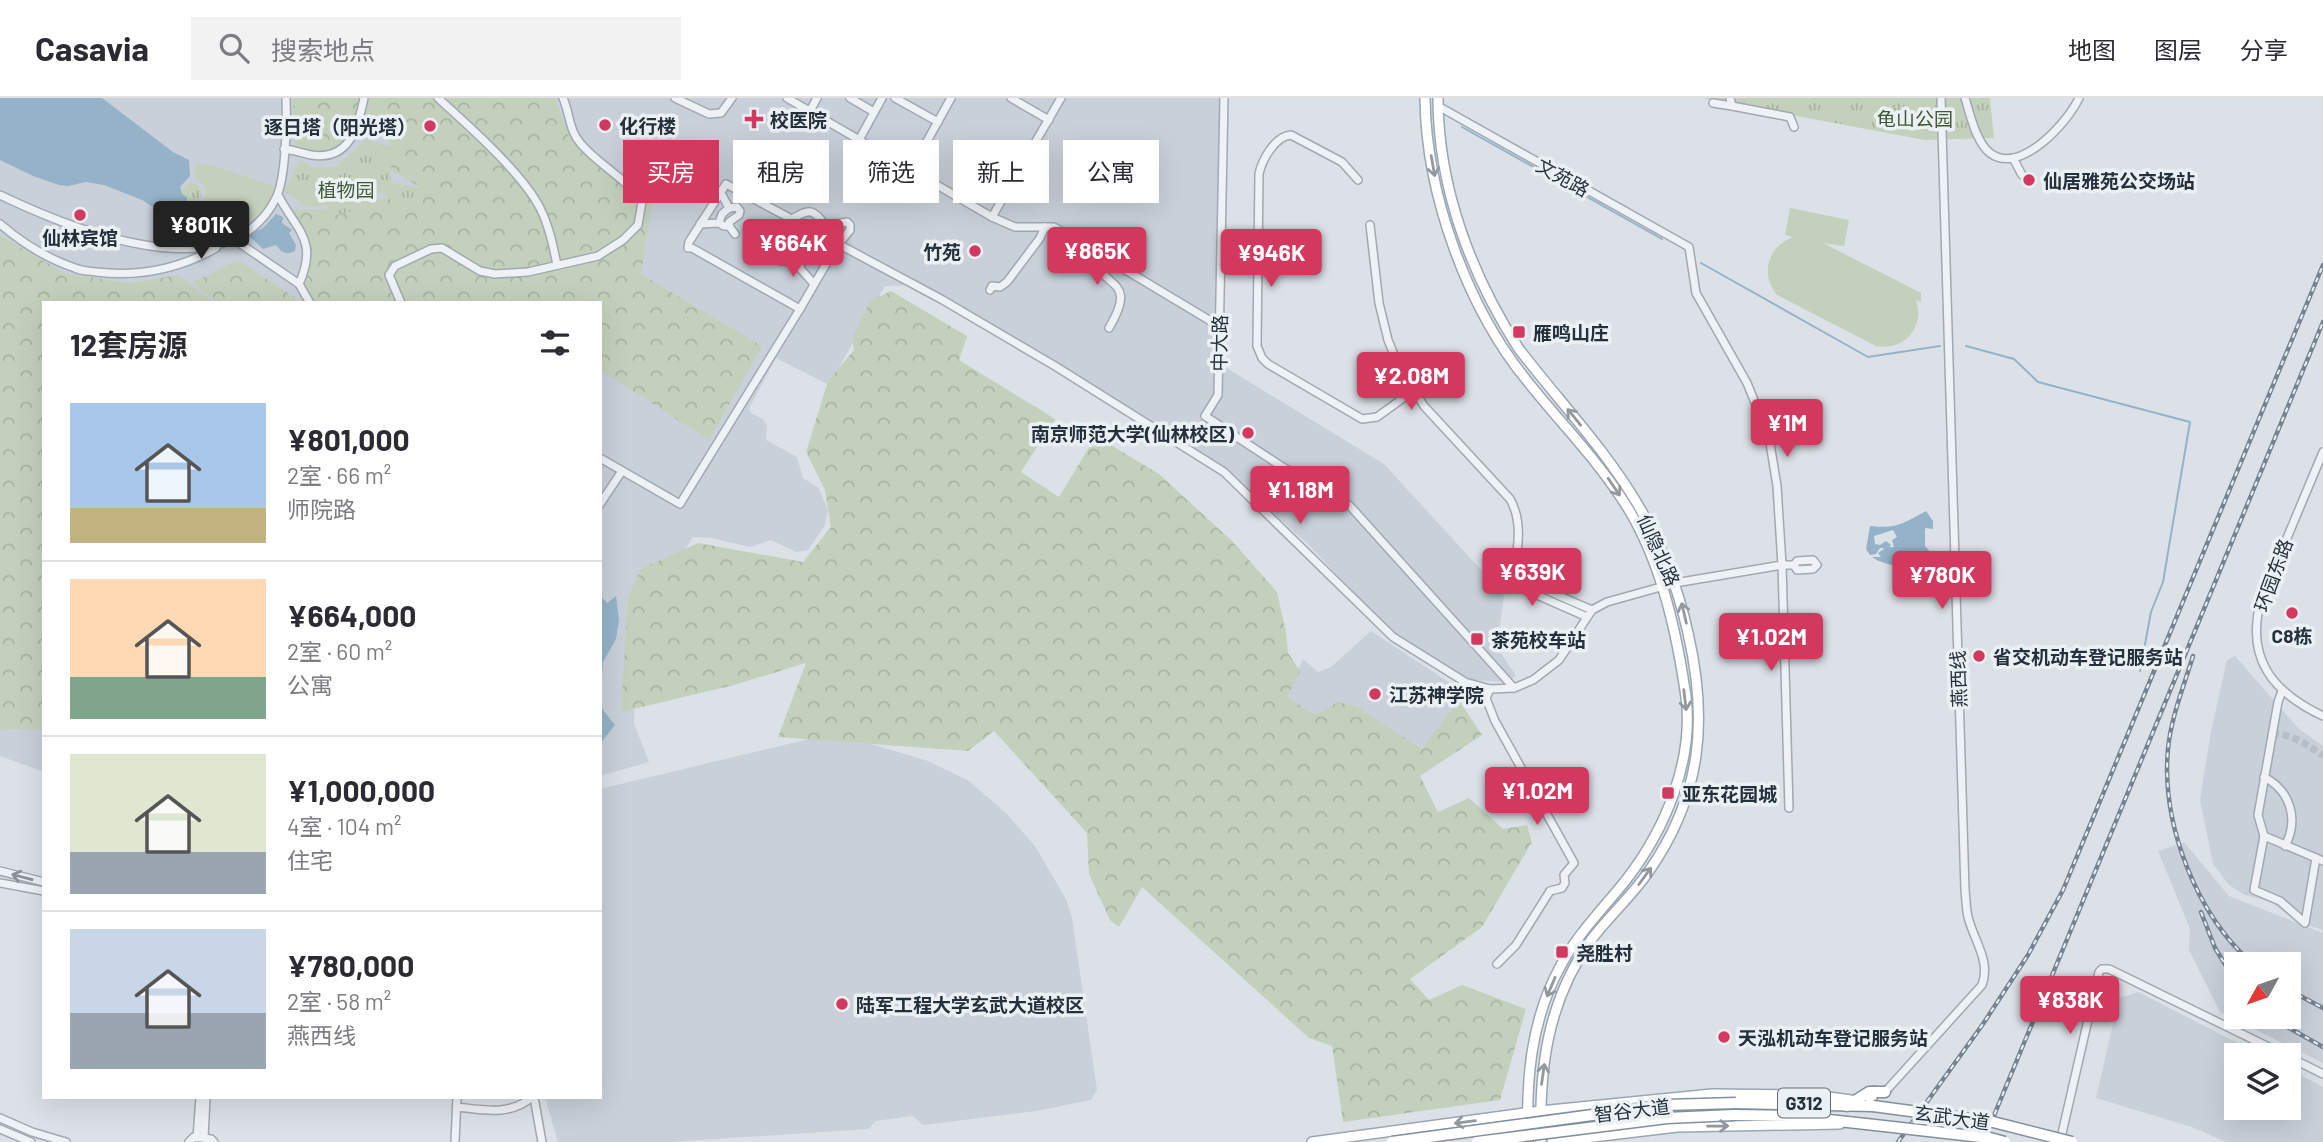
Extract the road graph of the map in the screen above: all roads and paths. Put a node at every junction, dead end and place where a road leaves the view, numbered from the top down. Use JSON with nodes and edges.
{"nodes":[{"id":1,"x":286,"y":98,"type":"edge"},
{"id":2,"x":364,"y":98,"type":"edge"},
{"id":3,"x":438,"y":98,"type":"edge"},
{"id":4,"x":563,"y":98,"type":"edge"},
{"id":5,"x":676,"y":98,"type":"edge"},
{"id":6,"x":732,"y":98,"type":"edge"},
{"id":7,"x":787,"y":98,"type":"edge"},
{"id":8,"x":817,"y":98,"type":"edge"},
{"id":9,"x":850,"y":98,"type":"edge"},
{"id":10,"x":882,"y":98,"type":"edge"},
{"id":11,"x":895,"y":98,"type":"edge"},
{"id":12,"x":951,"y":98,"type":"edge"},
{"id":13,"x":1011,"y":98,"type":"edge"},
{"id":14,"x":1061,"y":98,"type":"edge"},
{"id":15,"x":1224,"y":98,"type":"edge"},
{"id":16,"x":1425,"y":98,"type":"edge"},
{"id":17,"x":1941,"y":98,"type":"edge"},
{"id":18,"x":1965,"y":98,"type":"edge"},
{"id":19,"x":2079,"y":98,"type":"edge"},
{"id":20,"x":1438,"y":102,"type":"edge"},
{"id":21,"x":1731,"y":102,"type":"edge"},
{"id":22,"x":1713,"y":103,"type":"dead end"},
{"id":23,"x":810,"y":111,"type":"junction"},
{"id":24,"x":874,"y":112,"type":"junction"},
{"id":25,"x":1049,"y":120,"type":"junction"},
{"id":26,"x":938,"y":122,"type":"junction"},
{"id":27,"x":1794,"y":127,"type":"dead end"},
{"id":28,"x":859,"y":140,"type":"joint"},
{"id":29,"x":928,"y":140,"type":"edge"},
{"id":30,"x":284,"y":149,"type":"junction"},
{"id":31,"x":2013,"y":158,"type":"junction"},
{"id":32,"x":2022,"y":175,"type":"dead end"},
{"id":33,"x":1358,"y":180,"type":"dead end"},
{"id":34,"x":939,"y":187,"type":"edge"},
{"id":35,"x":721,"y":193,"type":"junction"},
{"id":36,"x":0,"y":195,"type":"edge"},
{"id":37,"x":278,"y":195,"type":"junction"},
{"id":38,"x":729,"y":208,"type":"junction"},
{"id":39,"x":992,"y":218,"type":"junction"},
{"id":40,"x":790,"y":220,"type":"junction"},
{"id":41,"x":719,"y":223,"type":"junction"},
{"id":42,"x":0,"y":224,"type":"edge"},
{"id":43,"x":700,"y":224,"type":"junction"},
{"id":44,"x":1370,"y":225,"type":"dead end"},
{"id":45,"x":729,"y":226,"type":"junction"},
{"id":46,"x":1045,"y":227,"type":"junction"},
{"id":47,"x":735,"y":234,"type":"dead end"},
{"id":48,"x":232,"y":238,"type":"junction"},
{"id":49,"x":837,"y":246,"type":"junction"},
{"id":50,"x":807,"y":248,"type":"junction"},
{"id":51,"x":1094,"y":251,"type":"junction"},
{"id":52,"x":791,"y":258,"type":"junction"},
{"id":53,"x":780,"y":261,"type":"dead end"},
{"id":54,"x":557,"y":265,"type":"junction"},
{"id":55,"x":799,"y":265,"type":"junction"},
{"id":56,"x":299,"y":284,"type":"junction"},
{"id":57,"x":814,"y":284,"type":"junction"},
{"id":58,"x":990,"y":290,"type":"dead end"},
{"id":59,"x":309,"y":301,"type":"edge"},
{"id":60,"x":400,"y":301,"type":"edge"},
{"id":61,"x":800,"y":309,"type":"junction"},
{"id":62,"x":1219,"y":326,"type":"junction"},
{"id":63,"x":1109,"y":328,"type":"dead end"},
{"id":64,"x":1413,"y":391,"type":"junction"},
{"id":65,"x":2323,"y":452,"type":"edge"},
{"id":66,"x":602,"y":459,"type":"edge"},
{"id":67,"x":622,"y":471,"type":"junction"},
{"id":68,"x":602,"y":501,"type":"edge"},
{"id":69,"x":1782,"y":565,"type":"junction"},
{"id":70,"x":1794,"y":565,"type":"dead end"},
{"id":71,"x":1513,"y":576,"type":"junction"},
{"id":72,"x":1675,"y":583,"type":"junction"},
{"id":73,"x":1661,"y":585,"type":"junction"},
{"id":74,"x":1592,"y":610,"type":"junction"},
{"id":75,"x":1587,"y":617,"type":"junction"},
{"id":76,"x":1514,"y":688,"type":"junction"},
{"id":77,"x":1490,"y":689,"type":"junction"},
{"id":78,"x":2282,"y":691,"type":"junction"},
{"id":79,"x":2323,"y":716,"type":"edge"},
{"id":80,"x":2264,"y":777,"type":"junction"},
{"id":81,"x":1789,"y":808,"type":"dead end"},
{"id":82,"x":2264,"y":836,"type":"junction"},
{"id":83,"x":2285,"y":846,"type":"junction"},
{"id":84,"x":2320,"y":859,"type":"edge"},
{"id":85,"x":0,"y":871,"type":"edge"},
{"id":86,"x":42,"y":882,"type":"edge"},
{"id":87,"x":0,"y":883,"type":"edge"},
{"id":88,"x":42,"y":891,"type":"edge"},
{"id":89,"x":1497,"y":964,"type":"dead end"},
{"id":90,"x":2260,"y":1043,"type":"edge"},
{"id":91,"x":2301,"y":1063,"type":"edge"},
{"id":92,"x":2323,"y":1074,"type":"edge"},
{"id":93,"x":1885,"y":1092,"type":"junction"},
{"id":94,"x":200,"y":1099,"type":"edge"},
{"id":95,"x":206,"y":1099,"type":"edge"},
{"id":96,"x":457,"y":1099,"type":"edge"},
{"id":97,"x":530,"y":1099,"type":"edge"},
{"id":98,"x":533,"y":1099,"type":"edge"},
{"id":99,"x":1851,"y":1104,"type":"junction"},
{"id":100,"x":1873,"y":1106,"type":"junction"},
{"id":101,"x":457,"y":1107,"type":"junction"},
{"id":102,"x":1540,"y":1111,"type":"junction"},
{"id":103,"x":1527,"y":1114,"type":"junction"},
{"id":104,"x":0,"y":1118,"type":"edge"},
{"id":105,"x":1866,"y":1124,"type":"junction"},
{"id":106,"x":0,"y":1129,"type":"edge"},
{"id":107,"x":201,"y":1138,"type":"junction"},
{"id":108,"x":1576,"y":1140,"type":"edge"},
{"id":109,"x":31,"y":1142,"type":"edge"},
{"id":110,"x":66,"y":1142,"type":"edge"},
{"id":111,"x":189,"y":1142,"type":"edge"},
{"id":112,"x":214,"y":1142,"type":"edge"},
{"id":113,"x":455,"y":1142,"type":"edge"},
{"id":114,"x":542,"y":1142,"type":"edge"},
{"id":115,"x":1312,"y":1142,"type":"edge"},
{"id":116,"x":1392,"y":1142,"type":"edge"},
{"id":117,"x":1477,"y":1142,"type":"edge"},
{"id":118,"x":1528,"y":1142,"type":"edge"},
{"id":119,"x":1541,"y":1142,"type":"edge"},
{"id":120,"x":1552,"y":1142,"type":"edge"},
{"id":121,"x":2005,"y":1142,"type":"edge"},
{"id":122,"x":2060,"y":1142,"type":"edge"},
{"id":123,"x":2071,"y":1142,"type":"edge"}],
"edges":[{"from":1,"to":30,"type":"street"},
{"from":2,"to":30,"type":"street"},
{"from":3,"to":54,"type":"street"},
{"from":4,"to":54,"type":"street"},
{"from":5,"to":6,"type":"street"},
{"from":7,"to":23,"type":"street"},
{"from":8,"to":23,"type":"street"},
{"from":9,"to":24,"type":"street"},
{"from":10,"to":24,"type":"street"},
{"from":11,"to":26,"type":"street"},
{"from":12,"to":26,"type":"street"},
{"from":13,"to":25,"type":"street"},
{"from":14,"to":25,"type":"street"},
{"from":15,"to":62,"type":"street","name":"中大路"},
{"from":16,"to":73,"type":"main road","name":"仙隐北路","one_way":true},
{"from":17,"to":93,"type":"street","name":"燕西线"},
{"from":18,"to":31,"type":"street"},
{"from":19,"to":31,"type":"street"},
{"from":20,"to":69,"type":"street","name":"文苑路"},
{"from":72,"to":20,"type":"main road","name":"仙隐北路","one_way":true},
{"from":21,"to":22,"type":"street"},
{"from":21,"to":27,"type":"street"},
{"from":23,"to":28,"type":"street"},
{"from":24,"to":28,"type":"street"},
{"from":25,"to":39,"type":"street"},
{"from":26,"to":29,"type":"street"},
{"from":30,"to":37,"type":"street"},
{"from":31,"to":32,"type":"street"},
{"from":33,"to":64,"type":"street"},
{"from":34,"to":39,"type":"street"},
{"from":35,"to":38,"type":"street"},
{"from":35,"to":40,"type":"street"},
{"from":35,"to":43,"type":"street"},
{"from":36,"to":48,"type":"street"},
{"from":37,"to":48,"type":"street"},
{"from":37,"to":56,"type":"street"},
{"from":38,"to":41,"type":"street"},
{"from":38,"to":45,"type":"street"},
{"from":39,"to":46,"type":"street"},
{"from":40,"to":49,"type":"street"},
{"from":40,"to":49,"type":"street"},
{"from":41,"to":43,"type":"street"},
{"from":41,"to":45,"type":"street"},
{"from":42,"to":48,"type":"street"},
{"from":43,"to":61,"type":"street"},
{"from":44,"to":64,"type":"street"},
{"from":45,"to":47,"type":"street"},
{"from":46,"to":51,"type":"street"},
{"from":46,"to":58,"type":"street"},
{"from":48,"to":56,"type":"street"},
{"from":49,"to":50,"type":"street"},
{"from":49,"to":57,"type":"street"},
{"from":49,"to":77,"type":"street"},
{"from":50,"to":52,"type":"street"},
{"from":50,"to":55,"type":"street"},
{"from":51,"to":62,"type":"street"},
{"from":51,"to":63,"type":"street"},
{"from":52,"to":53,"type":"street"},
{"from":52,"to":55,"type":"street"},
{"from":54,"to":60,"type":"street"},
{"from":55,"to":57,"type":"street"},
{"from":56,"to":59,"type":"street"},
{"from":57,"to":61,"type":"street"},
{"from":61,"to":67,"type":"street"},
{"from":62,"to":76,"type":"street","name":"中大路"},
{"from":64,"to":71,"type":"street"},
{"from":65,"to":78,"type":"street","name":"环园东路"},
{"from":66,"to":67,"type":"street"},
{"from":67,"to":68,"type":"street"},
{"from":69,"to":70,"type":"street"},
{"from":69,"to":72,"type":"street"},
{"from":69,"to":81,"type":"street"},
{"from":71,"to":74,"type":"street"},
{"from":71,"to":75,"type":"street"},
{"from":72,"to":73,"type":"street"},
{"from":102,"to":72,"type":"main road","name":"仙隐北路","one_way":true},
{"from":73,"to":74,"type":"street"},
{"from":73,"to":103,"type":"main road","name":"仙隐北路","one_way":true},
{"from":74,"to":75,"type":"street"},
{"from":75,"to":76,"type":"street"},
{"from":76,"to":77,"type":"street"},
{"from":77,"to":89,"type":"street"},
{"from":78,"to":79,"type":"street","name":"环园东路"},
{"from":78,"to":80,"type":"street"},
{"from":80,"to":82,"type":"street"},
{"from":80,"to":83,"type":"street"},
{"from":82,"to":83,"type":"street"},
{"from":82,"to":84,"type":"street"},
{"from":83,"to":84,"type":"street"},
{"from":86,"to":85,"type":"street","one_way":true},
{"from":87,"to":88,"type":"street"},
{"from":90,"to":122,"type":"street"},
{"from":91,"to":92,"type":"street"},
{"from":93,"to":99,"type":"highway"},
{"from":93,"to":100,"type":"highway"},
{"from":94,"to":107,"type":"street"},
{"from":95,"to":107,"type":"street"},
{"from":96,"to":101,"type":"street"},
{"from":97,"to":101,"type":"street"},
{"from":98,"to":114,"type":"street"},
{"from":99,"to":100,"type":"highway","name":"智谷大道","number":"G312"},
{"from":99,"to":102,"type":"main road"},
{"from":99,"to":116,"type":"highway","name":"智谷大道","number":"G312","bridge":true},
{"from":100,"to":123,"type":"highway","name":"玄武大道","number":"G312","bridge":true},
{"from":101,"to":113,"type":"street"},
{"from":102,"to":103,"type":"main road"},
{"from":102,"to":119,"type":"main road","name":"仙隐北路"},
{"from":103,"to":115,"type":"main road","one_way":true},
{"from":103,"to":118,"type":"main road","name":"仙隐北路"},
{"from":104,"to":110,"type":"street"},
{"from":108,"to":105,"type":"main road","one_way":true},
{"from":105,"to":117,"type":"highway","name":"智谷大道","number":"G312","bridge":true},
{"from":105,"to":121,"type":"highway","name":"玄武大道","number":"G312","bridge":true},
{"from":106,"to":109,"type":"street"},
{"from":107,"to":111,"type":"street"},
{"from":107,"to":112,"type":"street"},
{"from":108,"to":120,"type":"main road"}]}
